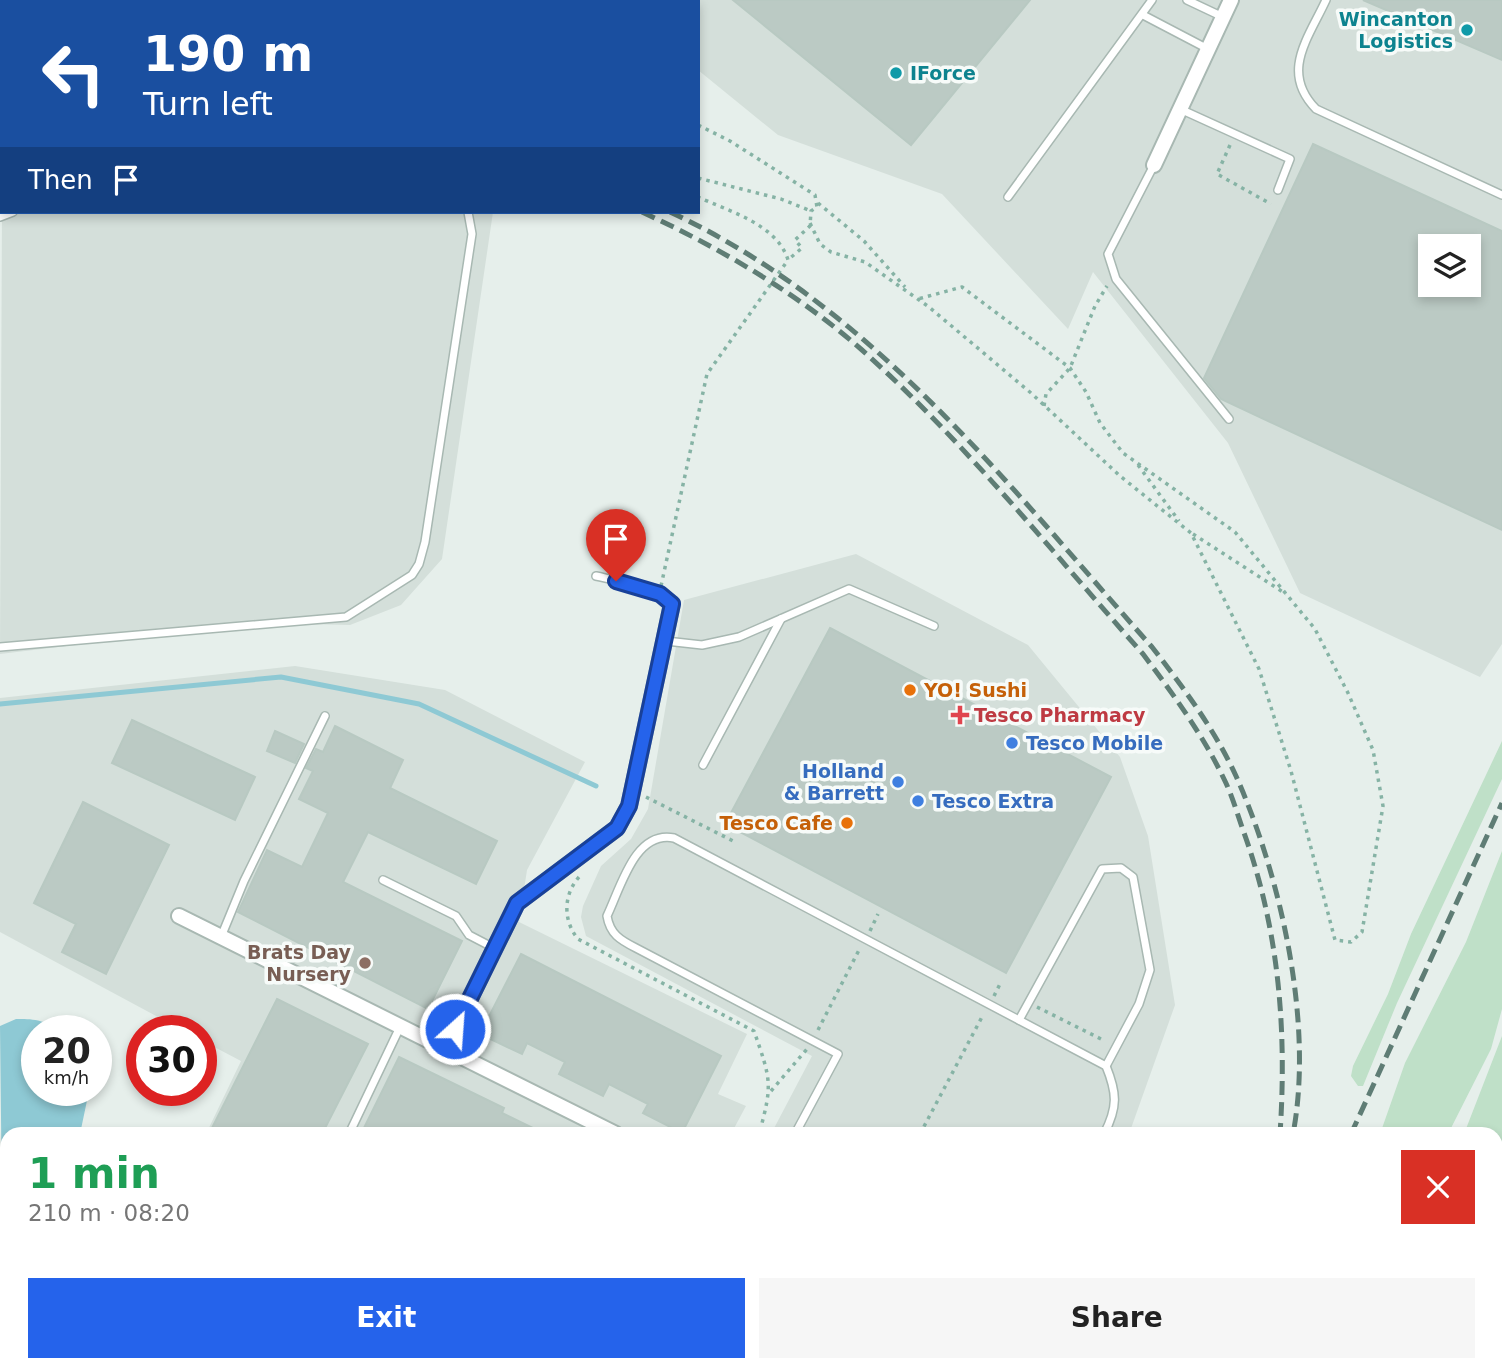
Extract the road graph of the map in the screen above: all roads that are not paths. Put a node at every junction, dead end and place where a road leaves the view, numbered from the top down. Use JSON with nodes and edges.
{"nodes":[{"id":1,"x":1152,"y":0,"type":"edge"},
{"id":2,"x":1187,"y":0,"type":"edge"},
{"id":3,"x":1231,"y":0,"type":"edge"},
{"id":4,"x":1326,"y":0,"type":"edge"},
{"id":5,"x":1143,"y":15,"type":"junction"},
{"id":6,"x":1223,"y":17,"type":"junction"},
{"id":7,"x":1208,"y":49,"type":"junction"},
{"id":8,"x":1180,"y":109,"type":"junction"},
{"id":9,"x":1154,"y":166,"type":"joint"},
{"id":10,"x":1278,"y":190,"type":"dead end"},
{"id":11,"x":1502,"y":195,"type":"edge"},
{"id":12,"x":1008,"y":197,"type":"dead end"},
{"id":13,"x":468,"y":214,"type":"edge"},
{"id":14,"x":1228,"y":419,"type":"dead end"},
{"id":15,"x":596,"y":576,"type":"dead end"},
{"id":16,"x":672,"y":604,"type":"joint"},
{"id":17,"x":782,"y":619,"type":"junction"},
{"id":18,"x":934,"y":626,"type":"dead end"},
{"id":19,"x":666,"y":641,"type":"junction"},
{"id":20,"x":0,"y":646,"type":"edge"},
{"id":21,"x":326,"y":716,"type":"dead end"},
{"id":22,"x":703,"y":765,"type":"dead end"},
{"id":23,"x":383,"y":880,"type":"dead end"},
{"id":24,"x":179,"y":916,"type":"dead end"},
{"id":25,"x":221,"y":937,"type":"junction"},
{"id":26,"x":495,"y":948,"type":"junction"},
{"id":27,"x":1019,"y":1020,"type":"junction"},
{"id":28,"x":400,"y":1027,"type":"junction"},
{"id":29,"x":445,"y":1049,"type":"junction"},
{"id":30,"x":1106,"y":1066,"type":"junction"},
{"id":31,"x":352,"y":1127,"type":"edge"},
{"id":32,"x":602,"y":1127,"type":"edge"},
{"id":33,"x":799,"y":1127,"type":"edge"},
{"id":34,"x":1108,"y":1127,"type":"edge"}],
"edges":[{"from":1,"to":5,"type":"lane"},
{"from":2,"to":6,"type":"lane"},
{"from":3,"to":6,"type":"street"},
{"from":4,"to":11,"type":"lane"},
{"from":5,"to":7,"type":"lane"},
{"from":5,"to":12,"type":"lane"},
{"from":6,"to":7,"type":"street"},
{"from":7,"to":8,"type":"street"},
{"from":8,"to":9,"type":"street"},
{"from":8,"to":10,"type":"lane"},
{"from":9,"to":14,"type":"lane"},
{"from":13,"to":20,"type":"lane"},
{"from":15,"to":16,"type":"lane"},
{"from":16,"to":19,"type":"street"},
{"from":17,"to":18,"type":"lane"},
{"from":17,"to":19,"type":"lane"},
{"from":17,"to":22,"type":"lane"},
{"from":19,"to":26,"type":"street"},
{"from":21,"to":25,"type":"lane"},
{"from":23,"to":26,"type":"lane"},
{"from":24,"to":25,"type":"street"},
{"from":25,"to":28,"type":"street"},
{"from":26,"to":29,"type":"street"},
{"from":27,"to":30,"type":"lane"},
{"from":27,"to":30,"type":"lane"},
{"from":27,"to":33,"type":"lane"},
{"from":28,"to":29,"type":"street"},
{"from":28,"to":31,"type":"lane"},
{"from":29,"to":32,"type":"street"},
{"from":30,"to":34,"type":"lane"}]}
